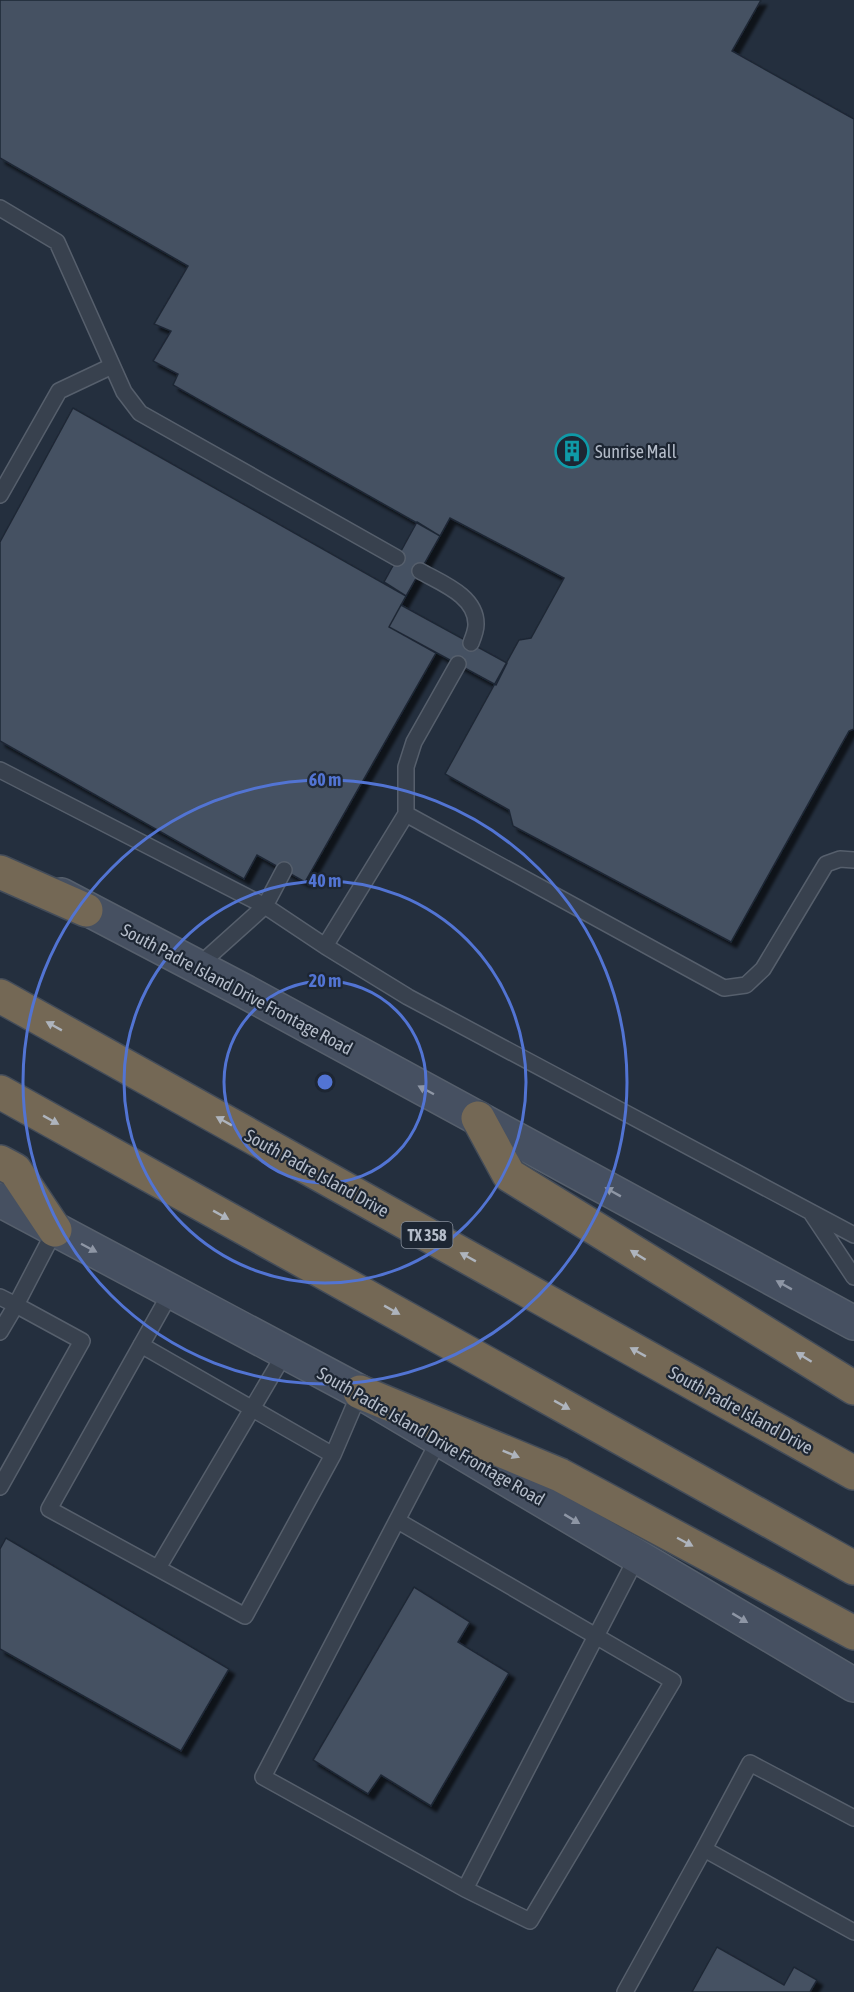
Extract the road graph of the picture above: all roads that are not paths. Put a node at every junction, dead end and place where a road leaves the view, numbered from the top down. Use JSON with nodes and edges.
{"nodes":[{"id":1,"x":0,"y":208,"type":"edge"},
{"id":2,"x":112,"y":366,"type":"junction"},
{"id":3,"x":0,"y":495,"type":"edge"},
{"id":4,"x":396,"y":558,"type":"dead end"},
{"id":5,"x":420,"y":571,"type":"dead end"},
{"id":6,"x":471,"y":643,"type":"dead end"},
{"id":7,"x":458,"y":664,"type":"dead end"},
{"id":8,"x":0,"y":770,"type":"edge"},
{"id":9,"x":406,"y":814,"type":"junction"},
{"id":10,"x":854,"y":860,"type":"edge"},
{"id":11,"x":0,"y":861,"type":"edge"},
{"id":12,"x":284,"y":870,"type":"dead end"},
{"id":13,"x":0,"y":872,"type":"edge"},
{"id":14,"x":265,"y":906,"type":"junction"},
{"id":15,"x":86,"y":910,"type":"junction"},
{"id":16,"x":325,"y":946,"type":"junction"},
{"id":17,"x":197,"y":967,"type":"junction"},
{"id":18,"x":0,"y":996,"type":"edge"},
{"id":19,"x":0,"y":1092,"type":"edge"},
{"id":20,"x":478,"y":1118,"type":"junction"},
{"id":21,"x":0,"y":1162,"type":"edge"},
{"id":22,"x":0,"y":1200,"type":"edge"},
{"id":23,"x":812,"y":1213,"type":"junction"},
{"id":24,"x":55,"y":1230,"type":"junction"},
{"id":25,"x":854,"y":1235,"type":"edge"},
{"id":26,"x":854,"y":1276,"type":"edge"},
{"id":27,"x":171,"y":1292,"type":"junction"},
{"id":28,"x":0,"y":1297,"type":"edge"},
{"id":29,"x":15,"y":1305,"type":"junction"},
{"id":30,"x":854,"y":1323,"type":"edge"},
{"id":31,"x":0,"y":1332,"type":"edge"},
{"id":32,"x":141,"y":1346,"type":"junction"},
{"id":33,"x":285,"y":1353,"type":"junction"},
{"id":34,"x":854,"y":1388,"type":"edge"},
{"id":35,"x":360,"y":1392,"type":"junction"},
{"id":36,"x":253,"y":1410,"type":"junction"},
{"id":37,"x":439,"y":1440,"type":"junction"},
{"id":38,"x":333,"y":1455,"type":"junction"},
{"id":39,"x":854,"y":1473,"type":"edge"},
{"id":40,"x":0,"y":1487,"type":"edge"},
{"id":41,"x":398,"y":1521,"type":"junction"},
{"id":42,"x":637,"y":1557,"type":"junction"},
{"id":43,"x":158,"y":1568,"type":"junction"},
{"id":44,"x":854,"y":1568,"type":"edge"},
{"id":45,"x":854,"y":1633,"type":"edge"},
{"id":46,"x":597,"y":1635,"type":"junction"},
{"id":47,"x":854,"y":1685,"type":"edge"},
{"id":48,"x":854,"y":1818,"type":"edge"},
{"id":49,"x":704,"y":1849,"type":"junction"},
{"id":50,"x":465,"y":1889,"type":"junction"},
{"id":51,"x":854,"y":1932,"type":"edge"},
{"id":52,"x":626,"y":1992,"type":"edge"}],
"edges":[{"from":1,"to":2,"type":"lane"},
{"from":2,"to":3,"type":"lane"},
{"from":2,"to":4,"type":"lane"},
{"from":5,"to":6,"type":"lane"},
{"from":7,"to":9,"type":"lane"},
{"from":8,"to":14,"type":"lane"},
{"from":9,"to":10,"type":"lane"},
{"from":9,"to":16,"type":"lane"},
{"from":11,"to":15,"type":"main road","name":"South Padre Island Drive Frontage Road"},
{"from":12,"to":14,"type":"lane"},
{"from":13,"to":15,"type":"highway"},
{"from":14,"to":16,"type":"lane"},
{"from":14,"to":17,"type":"lane"},
{"from":15,"to":17,"type":"main road","name":"South Padre Island Drive Frontage Road"},
{"from":16,"to":23,"type":"lane"},
{"from":20,"to":17,"type":"main road","name":"South Padre Island Drive Frontage Road","one_way":true},
{"from":39,"to":18,"type":"highway","name":"South Padre Island Drive","number":"TX 358","one_way":true},
{"from":19,"to":44,"type":"highway","one_way":true},
{"from":30,"to":20,"type":"main road","name":"South Padre Island Drive Frontage Road","one_way":true},
{"from":34,"to":20,"type":"highway","one_way":true},
{"from":21,"to":24,"type":"highway"},
{"from":22,"to":24,"type":"main road","name":"South Padre Island Drive Frontage Road"},
{"from":23,"to":25,"type":"lane"},
{"from":23,"to":26,"type":"lane"},
{"from":24,"to":27,"type":"main road","name":"South Padre Island Drive Frontage Road","one_way":true},
{"from":24,"to":29,"type":"lane"},
{"from":27,"to":32,"type":"lane"},
{"from":27,"to":33,"type":"main road","name":"South Padre Island Drive Frontage Road"},
{"from":28,"to":29,"type":"lane"},
{"from":29,"to":31,"type":"lane"},
{"from":29,"to":40,"type":"lane"},
{"from":32,"to":36,"type":"lane"},
{"from":32,"to":43,"type":"lane"},
{"from":33,"to":35,"type":"main road","name":"South Padre Island Drive Frontage Road"},
{"from":33,"to":36,"type":"lane"},
{"from":35,"to":37,"type":"main road","name":"South Padre Island Drive Frontage Road"},
{"from":35,"to":38,"type":"lane"},
{"from":35,"to":45,"type":"highway","one_way":true},
{"from":36,"to":38,"type":"lane"},
{"from":36,"to":43,"type":"lane"},
{"from":37,"to":41,"type":"lane"},
{"from":37,"to":42,"type":"main road","name":"South Padre Island Drive Frontage Road","one_way":true},
{"from":38,"to":43,"type":"lane"},
{"from":41,"to":46,"type":"lane"},
{"from":41,"to":50,"type":"lane"},
{"from":42,"to":46,"type":"lane"},
{"from":42,"to":47,"type":"main road","name":"South Padre Island Drive Frontage Road","one_way":true},
{"from":46,"to":50,"type":"lane"},
{"from":46,"to":50,"type":"lane"},
{"from":48,"to":49,"type":"lane"},
{"from":49,"to":51,"type":"lane"},
{"from":49,"to":52,"type":"lane"}]}
